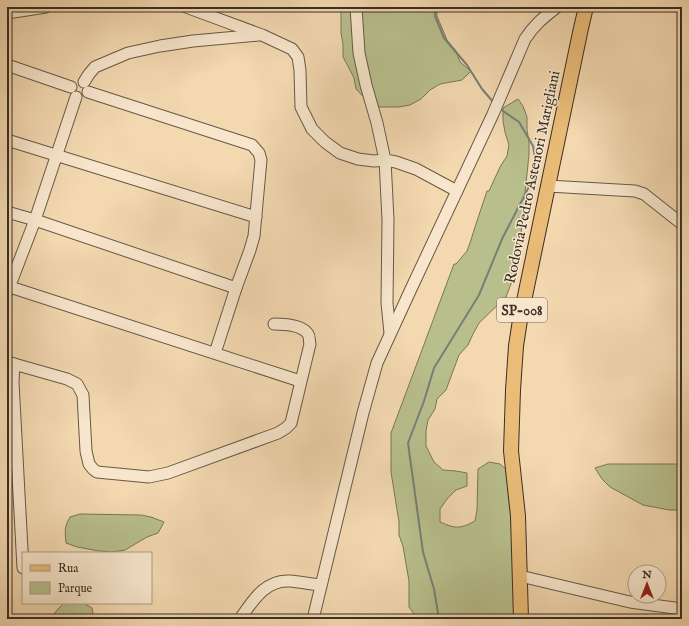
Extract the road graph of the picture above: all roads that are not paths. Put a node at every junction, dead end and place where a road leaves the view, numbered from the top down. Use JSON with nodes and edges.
{"nodes":[{"id":1,"x":46,"y":7,"type":"edge"},
{"id":2,"x":186,"y":7,"type":"edge"},
{"id":3,"x":356,"y":7,"type":"edge"},
{"id":4,"x":557,"y":7,"type":"edge"},
{"id":5,"x":586,"y":7,"type":"edge"},
{"id":6,"x":7,"y":13,"type":"edge"},
{"id":7,"x":262,"y":35,"type":"junction"},
{"id":8,"x":7,"y":65,"type":"edge"},
{"id":9,"x":70,"y":87,"type":"junction"},
{"id":10,"x":86,"y":87,"type":"junction"},
{"id":11,"x":76,"y":97,"type":"junction"},
{"id":12,"x":7,"y":140,"type":"edge"},
{"id":13,"x":57,"y":155,"type":"junction"},
{"id":14,"x":385,"y":160,"type":"junction"},
{"id":15,"x":548,"y":186,"type":"junction"},
{"id":16,"x":457,"y":191,"type":"junction"},
{"id":17,"x":7,"y":212,"type":"edge"},
{"id":18,"x":256,"y":217,"type":"junction"},
{"id":19,"x":35,"y":220,"type":"junction"},
{"id":20,"x":682,"y":224,"type":"edge"},
{"id":21,"x":236,"y":288,"type":"junction"},
{"id":22,"x":8,"y":289,"type":"edge"},
{"id":23,"x":274,"y":324,"type":"dead end"},
{"id":24,"x":390,"y":334,"type":"junction"},
{"id":25,"x":215,"y":353,"type":"junction"},
{"id":26,"x":10,"y":363,"type":"edge"},
{"id":27,"x":300,"y":381,"type":"junction"},
{"id":28,"x":22,"y":552,"type":"edge"},
{"id":29,"x":520,"y":576,"type":"junction"},
{"id":30,"x":321,"y":585,"type":"junction"},
{"id":31,"x":682,"y":609,"type":"edge"},
{"id":32,"x":240,"y":619,"type":"edge"},
{"id":33,"x":313,"y":619,"type":"edge"},
{"id":34,"x":521,"y":619,"type":"edge"}],
"edges":[{"from":1,"to":6,"type":"street"},
{"from":2,"to":7,"type":"street"},
{"from":3,"to":14,"type":"street"},
{"from":4,"to":16,"type":"street"},
{"from":5,"to":15,"type":"main road","name":"Rodovia Pedro Astenori Marigliani","number":"SP-008"},
{"from":7,"to":10,"type":"street"},
{"from":7,"to":14,"type":"street"},
{"from":8,"to":9,"type":"street"},
{"from":9,"to":10,"type":"street"},
{"from":9,"to":11,"type":"street"},
{"from":10,"to":11,"type":"street"},
{"from":10,"to":18,"type":"street"},
{"from":11,"to":13,"type":"street"},
{"from":12,"to":13,"type":"street"},
{"from":13,"to":18,"type":"street"},
{"from":13,"to":19,"type":"street"},
{"from":14,"to":16,"type":"street"},
{"from":14,"to":24,"type":"street"},
{"from":15,"to":20,"type":"street"},
{"from":15,"to":29,"type":"main road","name":"Rodovia Pedro Astenori Marigliani","number":"SP-008"},
{"from":16,"to":24,"type":"street"},
{"from":17,"to":19,"type":"street"},
{"from":18,"to":21,"type":"street"},
{"from":19,"to":21,"type":"street"},
{"from":19,"to":22,"type":"street"},
{"from":21,"to":25,"type":"street"},
{"from":22,"to":25,"type":"street"},
{"from":23,"to":27,"type":"street"},
{"from":24,"to":30,"type":"street"},
{"from":25,"to":27,"type":"street"},
{"from":26,"to":27,"type":"street"},
{"from":26,"to":28,"type":"street"},
{"from":29,"to":31,"type":"street"},
{"from":29,"to":34,"type":"main road","name":"Rodovia Pedro Astenori Marigliani","number":"SP-008"},
{"from":30,"to":32,"type":"street"},
{"from":30,"to":33,"type":"street"}]}
